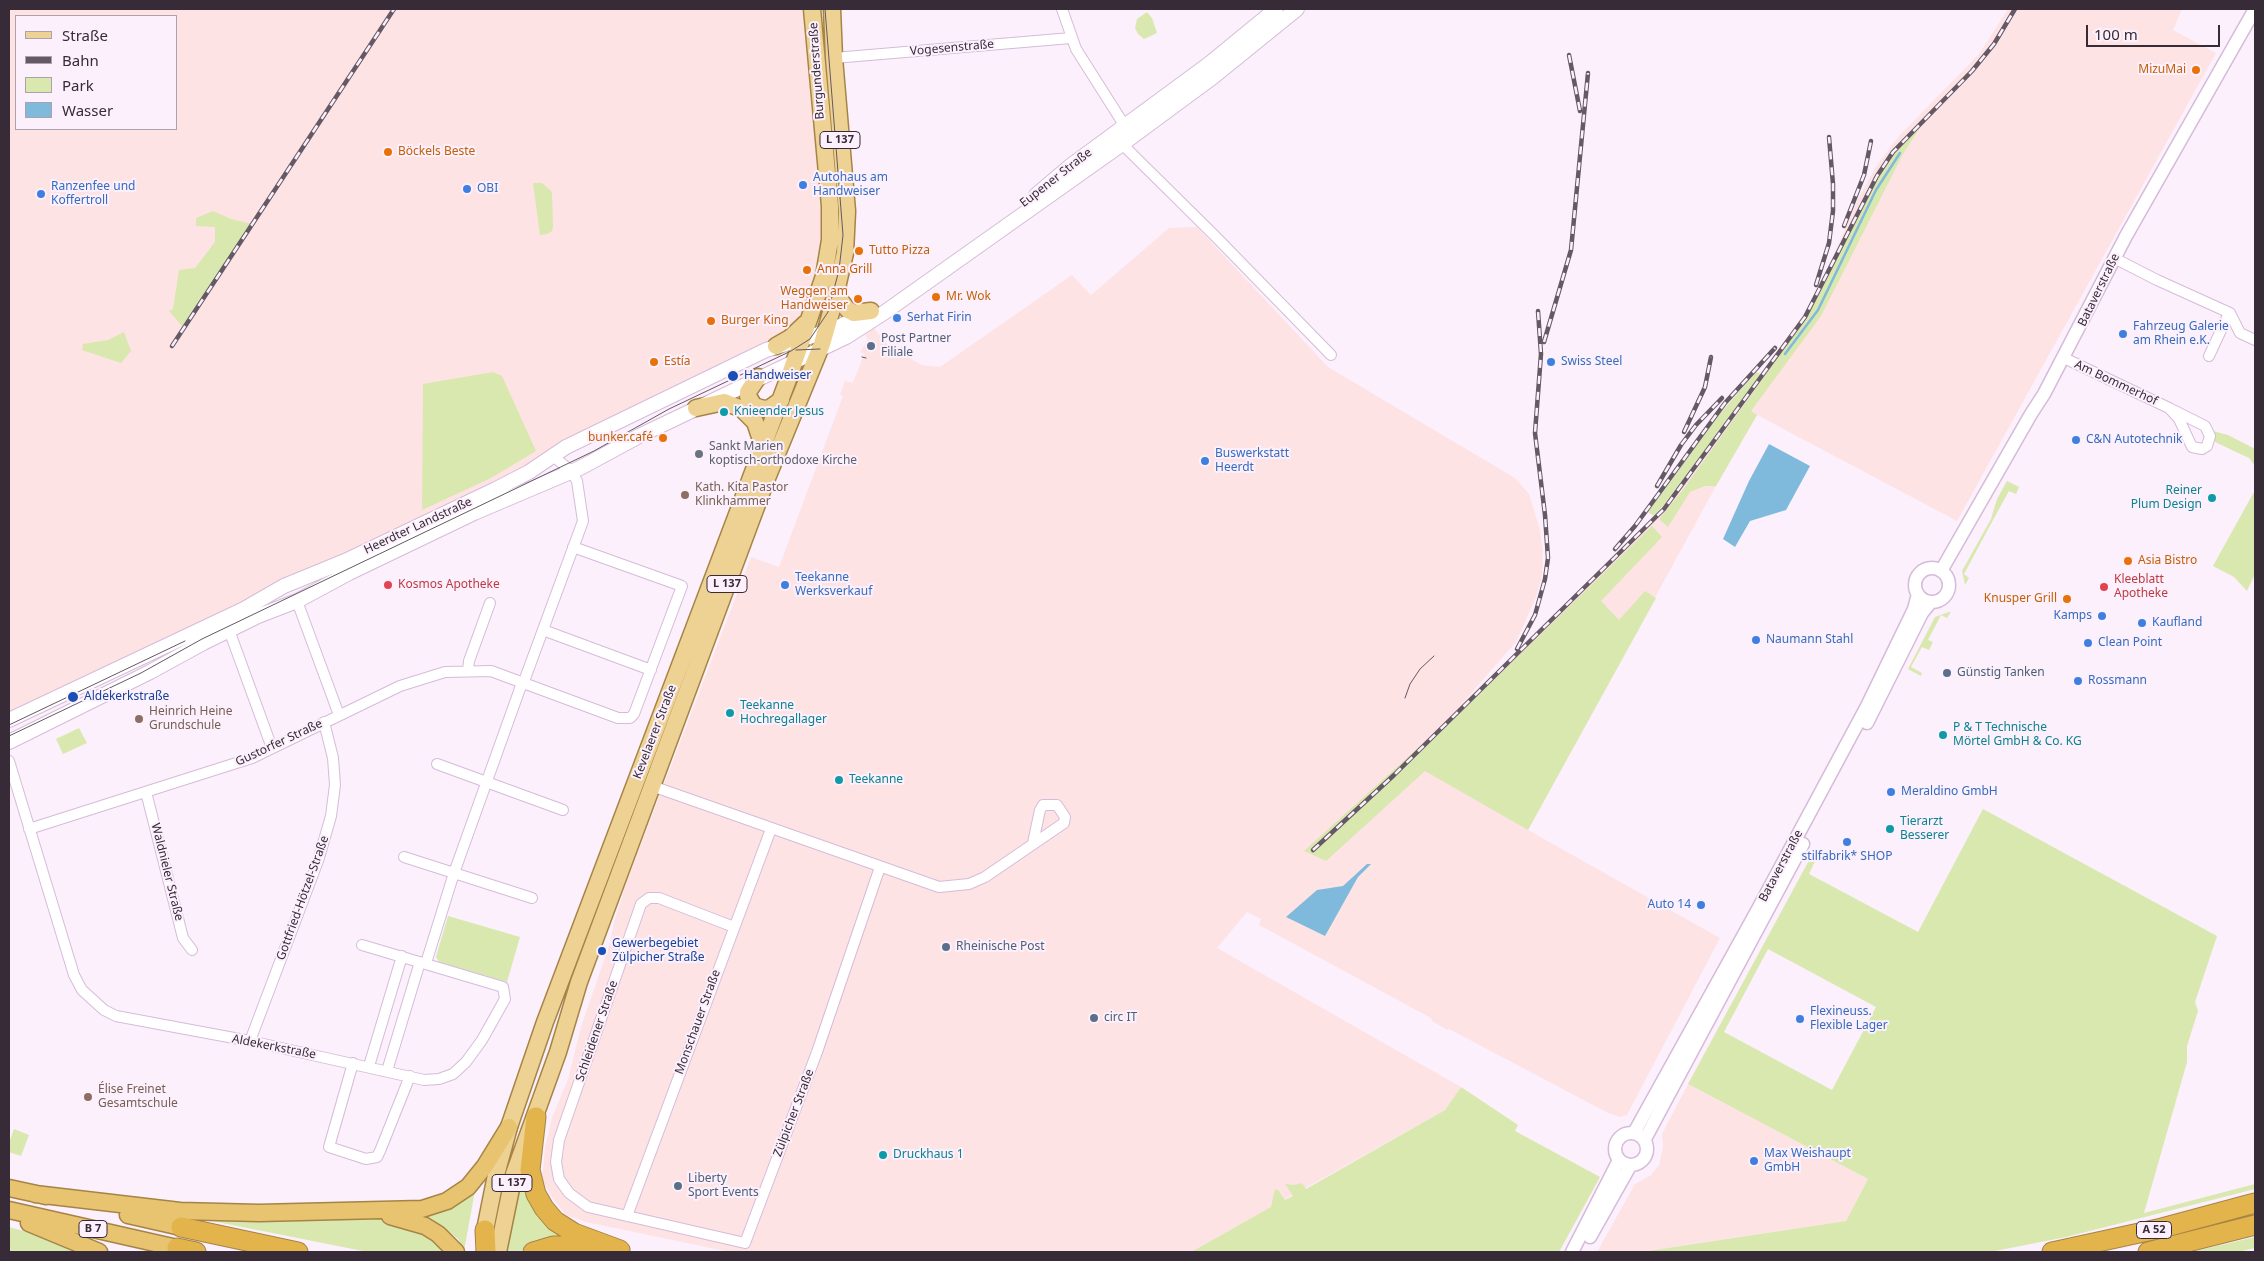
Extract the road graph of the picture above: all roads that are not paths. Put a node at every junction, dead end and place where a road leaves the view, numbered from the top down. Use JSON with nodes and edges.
{"nodes":[{"id":1,"x":812,"y":9,"type":"edge"},
{"id":2,"x":832,"y":9,"type":"edge"},
{"id":3,"x":1062,"y":9,"type":"edge"},
{"id":4,"x":1276,"y":9,"type":"edge"},
{"id":5,"x":1296,"y":9,"type":"edge"},
{"id":6,"x":2255,"y":9,"type":"edge"},
{"id":7,"x":1071,"y":38,"type":"junction"},
{"id":8,"x":834,"y":58,"type":"junction"},
{"id":9,"x":1123,"y":127,"type":"junction"},
{"id":10,"x":1126,"y":142,"type":"junction"},
{"id":11,"x":2114,"y":258,"type":"junction"},
{"id":12,"x":838,"y":288,"type":"junction"},
{"id":13,"x":871,"y":311,"type":"junction"},
{"id":14,"x":2229,"y":313,"type":"junction"},
{"id":15,"x":810,"y":319,"type":"junction"},
{"id":16,"x":826,"y":332,"type":"junction"},
{"id":17,"x":802,"y":339,"type":"junction"},
{"id":18,"x":2255,"y":340,"type":"edge"},
{"id":19,"x":776,"y":346,"type":"junction"},
{"id":20,"x":820,"y":349,"type":"junction"},
{"id":21,"x":1330,"y":355,"type":"dead end"},
{"id":22,"x":2210,"y":356,"type":"dead end"},
{"id":23,"x":2064,"y":358,"type":"junction"},
{"id":24,"x":795,"y":360,"type":"junction"},
{"id":25,"x":758,"y":377,"type":"junction"},
{"id":26,"x":780,"y":400,"type":"junction"},
{"id":27,"x":696,"y":408,"type":"junction"},
{"id":28,"x":2169,"y":408,"type":"dead end"},
{"id":29,"x":763,"y":446,"type":"junction"},
{"id":30,"x":553,"y":456,"type":"junction"},
{"id":31,"x":571,"y":471,"type":"junction"},
{"id":32,"x":573,"y":547,"type":"junction"},
{"id":33,"x":1941,"y":571,"type":"junction"},
{"id":34,"x":1918,"y":594,"type":"junction"},
{"id":35,"x":297,"y":602,"type":"junction"},
{"id":36,"x":1931,"y":602,"type":"junction"},
{"id":37,"x":490,"y":603,"type":"dead end"},
{"id":38,"x":229,"y":630,"type":"junction"},
{"id":39,"x":543,"y":630,"type":"junction"},
{"id":40,"x":468,"y":670,"type":"junction"},
{"id":41,"x":651,"y":670,"type":"junction"},
{"id":42,"x":523,"y":683,"type":"junction"},
{"id":43,"x":338,"y":715,"type":"junction"},
{"id":44,"x":9,"y":720,"type":"edge"},
{"id":45,"x":324,"y":722,"type":"junction"},
{"id":46,"x":9,"y":742,"type":"edge"},
{"id":47,"x":272,"y":748,"type":"junction"},
{"id":48,"x":9,"y":760,"type":"edge"},
{"id":49,"x":437,"y":764,"type":"dead end"},
{"id":50,"x":487,"y":782,"type":"junction"},
{"id":51,"x":652,"y":786,"type":"junction"},
{"id":52,"x":146,"y":792,"type":"junction"},
{"id":53,"x":563,"y":810,"type":"dead end"},
{"id":54,"x":29,"y":829,"type":"junction"},
{"id":55,"x":771,"y":829,"type":"junction"},
{"id":56,"x":1033,"y":843,"type":"dead end"},
{"id":57,"x":404,"y":857,"type":"dead end"},
{"id":58,"x":880,"y":868,"type":"junction"},
{"id":59,"x":454,"y":873,"type":"junction"},
{"id":60,"x":532,"y":898,"type":"dead end"},
{"id":61,"x":734,"y":927,"type":"junction"},
{"id":62,"x":362,"y":945,"type":"dead end"},
{"id":63,"x":192,"y":950,"type":"dead end"},
{"id":64,"x":402,"y":956,"type":"junction"},
{"id":65,"x":423,"y":962,"type":"junction"},
{"id":66,"x":250,"y":1042,"type":"junction"},
{"id":67,"x":352,"y":1063,"type":"junction"},
{"id":68,"x":369,"y":1066,"type":"junction"},
{"id":69,"x":388,"y":1071,"type":"junction"},
{"id":70,"x":410,"y":1076,"type":"junction"},
{"id":71,"x":536,"y":1117,"type":"junction"},
{"id":72,"x":510,"y":1127,"type":"junction"},
{"id":73,"x":1639,"y":1136,"type":"junction"},
{"id":74,"x":1624,"y":1163,"type":"junction"},
{"id":75,"x":9,"y":1188,"type":"edge"},
{"id":76,"x":35,"y":1194,"type":"junction"},
{"id":77,"x":2255,"y":1203,"type":"edge"},
{"id":78,"x":9,"y":1210,"type":"edge"},
{"id":79,"x":365,"y":1212,"type":"junction"},
{"id":80,"x":9,"y":1215,"type":"edge"},
{"id":81,"x":627,"y":1216,"type":"junction"},
{"id":82,"x":2255,"y":1225,"type":"edge"},
{"id":83,"x":181,"y":1227,"type":"joint"},
{"id":84,"x":485,"y":1230,"type":"junction"},
{"id":85,"x":177,"y":1248,"type":"joint"},
{"id":86,"x":624,"y":1251,"type":"edge"},
{"id":87,"x":99,"y":1252,"type":"edge"},
{"id":88,"x":196,"y":1252,"type":"edge"},
{"id":89,"x":298,"y":1252,"type":"edge"},
{"id":90,"x":456,"y":1252,"type":"edge"},
{"id":91,"x":479,"y":1252,"type":"edge"},
{"id":92,"x":486,"y":1252,"type":"edge"},
{"id":93,"x":498,"y":1252,"type":"edge"},
{"id":94,"x":533,"y":1252,"type":"edge"},
{"id":95,"x":1572,"y":1252,"type":"edge"},
{"id":96,"x":1581,"y":1252,"type":"edge"},
{"id":97,"x":2052,"y":1252,"type":"edge"},
{"id":98,"x":2148,"y":1252,"type":"edge"}],
"edges":[{"from":1,"to":15,"type":"main road","name":"Burgunderstraße","number":"L 137"},
{"from":2,"to":8,"type":"main road","name":"Burgunderstraße","number":"L 137"},
{"from":3,"to":7,"type":"street"},
{"from":4,"to":9,"type":"main road","name":"Eupener Straße"},
{"from":5,"to":10,"type":"main road","name":"Eupener Straße"},
{"from":6,"to":11,"type":"street","name":"Bataverstraße"},
{"from":7,"to":8,"type":"street","name":"Vogesenstraße"},
{"from":7,"to":9,"type":"street"},
{"from":8,"to":12,"type":"main road","name":"Burgunderstraße","number":"L 137"},
{"from":9,"to":10,"type":"street"},
{"from":9,"to":13,"type":"main road","name":"Eupener Straße"},
{"from":10,"to":20,"type":"main road","name":"Eupener Straße"},
{"from":10,"to":21,"type":"street"},
{"from":11,"to":14,"type":"street"},
{"from":11,"to":23,"type":"street","name":"Bataverstraße"},
{"from":12,"to":13,"type":"main road"},
{"from":12,"to":16,"type":"main road","name":"Burgunderstraße","number":"L 137"},
{"from":13,"to":16,"type":"main road","name":"Eupener Straße"},
{"from":14,"to":18,"type":"street"},
{"from":14,"to":22,"type":"street"},
{"from":15,"to":17,"type":"main road","name":"Burgunderstraße","number":"L 137"},
{"from":15,"to":19,"type":"main road"},
{"from":16,"to":17,"type":"main road","name":"Heerdter Landstraße"},
{"from":16,"to":20,"type":"main road","name":"Burgunderstraße","number":"L 137"},
{"from":17,"to":19,"type":"main road","name":"Heerdter Landstraße"},
{"from":17,"to":24,"type":"main road","name":"Kevelaerer Straße","number":"L 137"},
{"from":19,"to":30,"type":"main road","name":"Heerdter Landstraße"},
{"from":20,"to":24,"type":"main road","name":"Heerdter Landstraße"},
{"from":20,"to":51,"type":"main road","name":"Kevelaerer Straße","number":"L 137"},
{"from":23,"to":28,"type":"street","name":"Am Bommerhof"},
{"from":23,"to":33,"type":"street","name":"Bataverstraße"},
{"from":24,"to":25,"type":"main road","name":"Heerdter Landstraße"},
{"from":24,"to":26,"type":"main road","name":"Kevelaerer Straße","number":"L 137"},
{"from":25,"to":26,"type":"main road"},
{"from":25,"to":27,"type":"main road","name":"Heerdter Landstraße"},
{"from":26,"to":29,"type":"main road","name":"Kevelaerer Straße","number":"L 137"},
{"from":27,"to":29,"type":"main road"},
{"from":27,"to":31,"type":"main road","name":"Heerdter Landstraße"},
{"from":29,"to":72,"type":"main road","name":"Kevelaerer Straße","number":"L 137"},
{"from":30,"to":31,"type":"street"},
{"from":30,"to":44,"type":"main road","name":"Heerdter Landstraße"},
{"from":31,"to":32,"type":"street"},
{"from":31,"to":35,"type":"main road","name":"Heerdter Landstraße"},
{"from":32,"to":39,"type":"street"},
{"from":32,"to":41,"type":"street"},
{"from":33,"to":34,"type":"street","name":"Bataverstraße"},
{"from":33,"to":36,"type":"street","name":"Bataverstraße"},
{"from":34,"to":36,"type":"street"},
{"from":34,"to":73,"type":"street","name":"Bataverstraße"},
{"from":35,"to":38,"type":"main road","name":"Heerdter Landstraße"},
{"from":35,"to":43,"type":"street"},
{"from":36,"to":73,"type":"street","name":"Bataverstraße"},
{"from":37,"to":40,"type":"street"},
{"from":38,"to":46,"type":"main road","name":"Heerdter Landstraße"},
{"from":38,"to":47,"type":"street"},
{"from":39,"to":41,"type":"street"},
{"from":39,"to":42,"type":"street"},
{"from":40,"to":42,"type":"street","name":"Gustorfer Straße"},
{"from":40,"to":43,"type":"street","name":"Gustorfer Straße"},
{"from":41,"to":42,"type":"street","name":"Gustorfer Straße"},
{"from":42,"to":50,"type":"street"},
{"from":43,"to":45,"type":"street","name":"Gustorfer Straße"},
{"from":45,"to":47,"type":"street","name":"Gustorfer Straße"},
{"from":45,"to":66,"type":"street","name":"Gottfried-Hötzel-Straße"},
{"from":47,"to":52,"type":"street","name":"Gustorfer Straße"},
{"from":48,"to":54,"type":"street","name":"Aldekerkstraße"},
{"from":49,"to":50,"type":"street"},
{"from":50,"to":53,"type":"street"},
{"from":50,"to":59,"type":"street"},
{"from":51,"to":55,"type":"street"},
{"from":51,"to":71,"type":"main road","name":"Kevelaerer Straße","number":"L 137"},
{"from":52,"to":54,"type":"street","name":"Gustorfer Straße"},
{"from":52,"to":63,"type":"street","name":"Waldnieler Straße"},
{"from":54,"to":66,"type":"street","name":"Aldekerkstraße"},
{"from":55,"to":58,"type":"street"},
{"from":55,"to":61,"type":"street","name":"Monschauer Straße"},
{"from":56,"to":58,"type":"street"},
{"from":57,"to":59,"type":"street"},
{"from":58,"to":81,"type":"street","name":"Zülpicher Straße"},
{"from":59,"to":60,"type":"street"},
{"from":59,"to":65,"type":"street"},
{"from":61,"to":81,"type":"street","name":"Monschauer Straße"},
{"from":61,"to":81,"type":"street","name":"Schleidener Straße"},
{"from":62,"to":64,"type":"street"},
{"from":64,"to":65,"type":"street"},
{"from":64,"to":68,"type":"street"},
{"from":65,"to":69,"type":"street"},
{"from":65,"to":70,"type":"street","name":"Aldekerkstraße"},
{"from":66,"to":67,"type":"street","name":"Aldekerkstraße"},
{"from":67,"to":68,"type":"street","name":"Aldekerkstraße"},
{"from":67,"to":70,"type":"street"},
{"from":68,"to":69,"type":"street","name":"Aldekerkstraße"},
{"from":69,"to":70,"type":"street","name":"Aldekerkstraße"},
{"from":71,"to":86,"type":"highway"},
{"from":71,"to":93,"type":"main road","number":"L 137"},
{"from":72,"to":79,"type":"highway"},
{"from":72,"to":84,"type":"main road","number":"L 137"},
{"from":73,"to":74,"type":"street","name":"Bataverstraße"},
{"from":73,"to":74,"type":"street","name":"Bataverstraße"},
{"from":74,"to":95,"type":"street","name":"Bataverstraße"},
{"from":74,"to":96,"type":"street","name":"Bataverstraße"},
{"from":75,"to":76,"type":"highway","number":"B 7"},
{"from":76,"to":79,"type":"highway"},
{"from":76,"to":83,"type":"highway","number":"B 7"},
{"from":77,"to":97,"type":"highway","number":"A 52"},
{"from":78,"to":85,"type":"highway","number":"B 7"},
{"from":79,"to":90,"type":"highway"},
{"from":80,"to":87,"type":"highway"},
{"from":82,"to":98,"type":"highway","number":"A 52"},
{"from":83,"to":89,"type":"highway"},
{"from":84,"to":91,"type":"main road","number":"L 137"},
{"from":84,"to":92,"type":"highway"},
{"from":85,"to":88,"type":"highway"},
{"from":86,"to":94,"type":"highway"}]}
